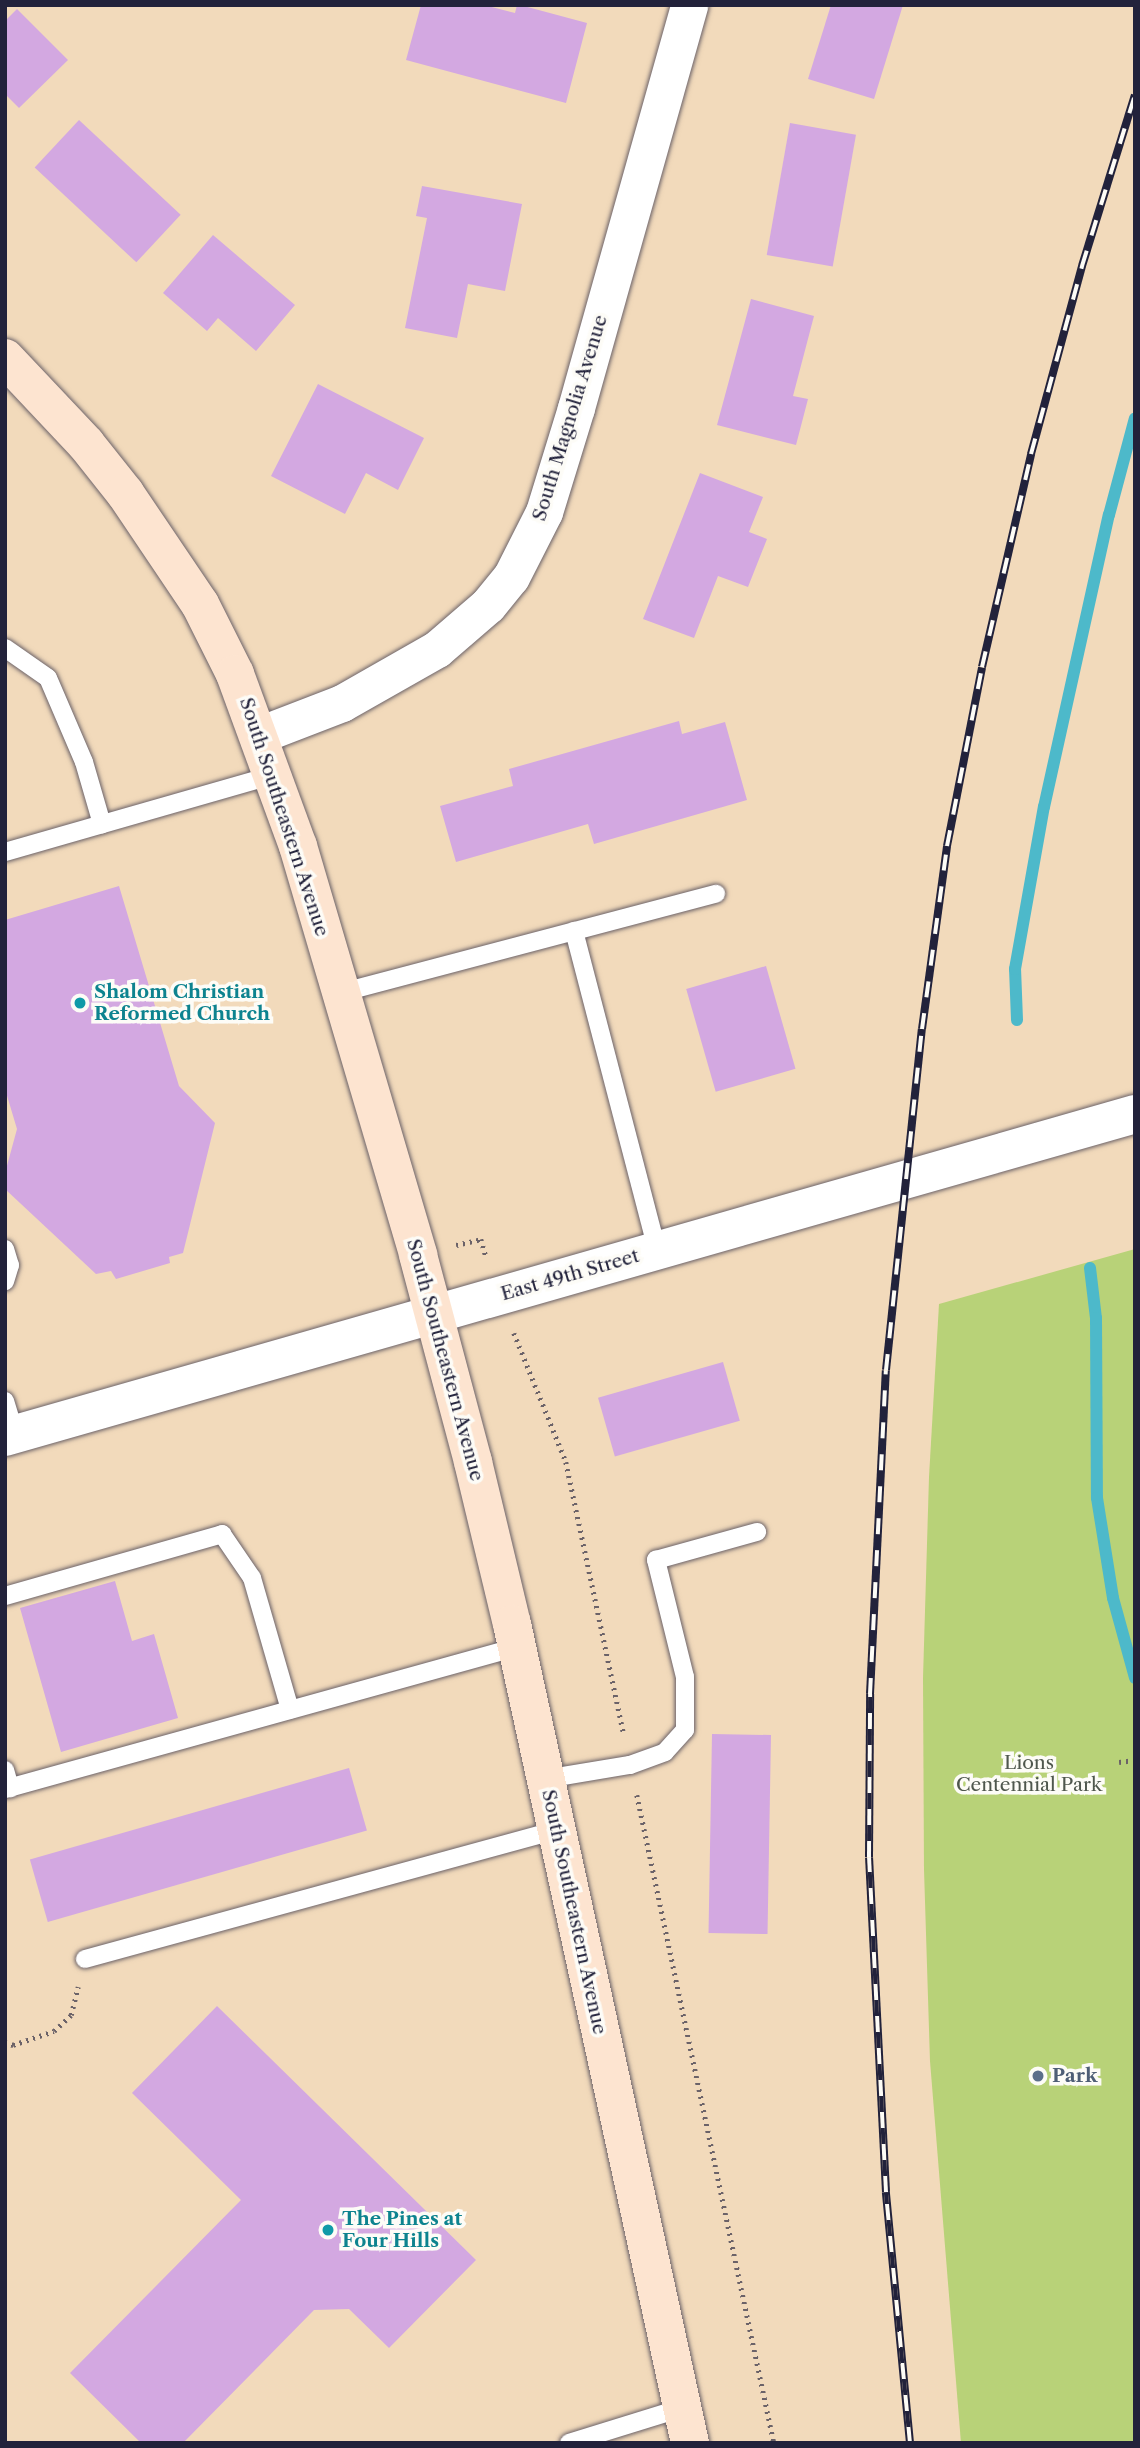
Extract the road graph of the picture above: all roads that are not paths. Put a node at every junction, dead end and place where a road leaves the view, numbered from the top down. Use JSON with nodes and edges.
{"nodes":[{"id":1,"x":689,"y":5,"type":"edge"},
{"id":2,"x":5,"y":358,"type":"edge"},
{"id":3,"x":5,"y":648,"type":"edge"},
{"id":4,"x":259,"y":735,"type":"junction"},
{"id":5,"x":273,"y":775,"type":"junction"},
{"id":6,"x":102,"y":824,"type":"junction"},
{"id":7,"x":5,"y":852,"type":"edge"},
{"id":8,"x":716,"y":894,"type":"dead end"},
{"id":9,"x":574,"y":931,"type":"junction"},
{"id":10,"x":340,"y":993,"type":"junction"},
{"id":11,"x":1135,"y":1114,"type":"edge"},
{"id":12,"x":5,"y":1249,"type":"edge"},
{"id":13,"x":657,"y":1250,"type":"junction"},
{"id":14,"x":5,"y":1281,"type":"edge"},
{"id":15,"x":433,"y":1314,"type":"junction"},
{"id":16,"x":8,"y":1424,"type":"edge"},
{"id":17,"x":757,"y":1532,"type":"dead end"},
{"id":18,"x":5,"y":1596,"type":"edge"},
{"id":19,"x":517,"y":1647,"type":"junction"},
{"id":20,"x":290,"y":1710,"type":"junction"},
{"id":21,"x":5,"y":1770,"type":"edge"},
{"id":22,"x":545,"y":1779,"type":"junction"},
{"id":23,"x":8,"y":1789,"type":"edge"},
{"id":24,"x":557,"y":1830,"type":"junction"},
{"id":25,"x":85,"y":1959,"type":"road end"},
{"id":26,"x":686,"y":2426,"type":"edge"},
{"id":27,"x":569,"y":2443,"type":"edge"}],
"edges":[{"from":1,"to":4,"type":"street","name":"South Magnolia Avenue"},
{"from":2,"to":4,"type":"main road","name":"South Southeastern Avenue"},
{"from":3,"to":6,"type":"lane"},
{"from":4,"to":5,"type":"main road","name":"South Southeastern Avenue"},
{"from":5,"to":6,"type":"lane"},
{"from":5,"to":10,"type":"main road","name":"South Southeastern Avenue"},
{"from":6,"to":7,"type":"lane"},
{"from":8,"to":9,"type":"lane"},
{"from":9,"to":10,"type":"lane"},
{"from":9,"to":13,"type":"lane"},
{"from":10,"to":15,"type":"main road","name":"South Southeastern Avenue"},
{"from":11,"to":13,"type":"street","name":"East 49th Street"},
{"from":12,"to":14,"type":"lane"},
{"from":13,"to":15,"type":"street","name":"East 49th Street"},
{"from":15,"to":16,"type":"street","name":"East 49th Street"},
{"from":15,"to":19,"type":"main road","name":"South Southeastern Avenue"},
{"from":17,"to":22,"type":"lane"},
{"from":18,"to":20,"type":"lane"},
{"from":19,"to":20,"type":"lane"},
{"from":19,"to":22,"type":"main road","name":"South Southeastern Avenue"},
{"from":20,"to":23,"type":"lane"},
{"from":21,"to":23,"type":"lane"},
{"from":22,"to":24,"type":"main road","name":"South Southeastern Avenue"},
{"from":24,"to":25,"type":"lane"},
{"from":24,"to":26,"type":"main road","name":"South Southeastern Avenue"},
{"from":26,"to":27,"type":"lane"}]}
